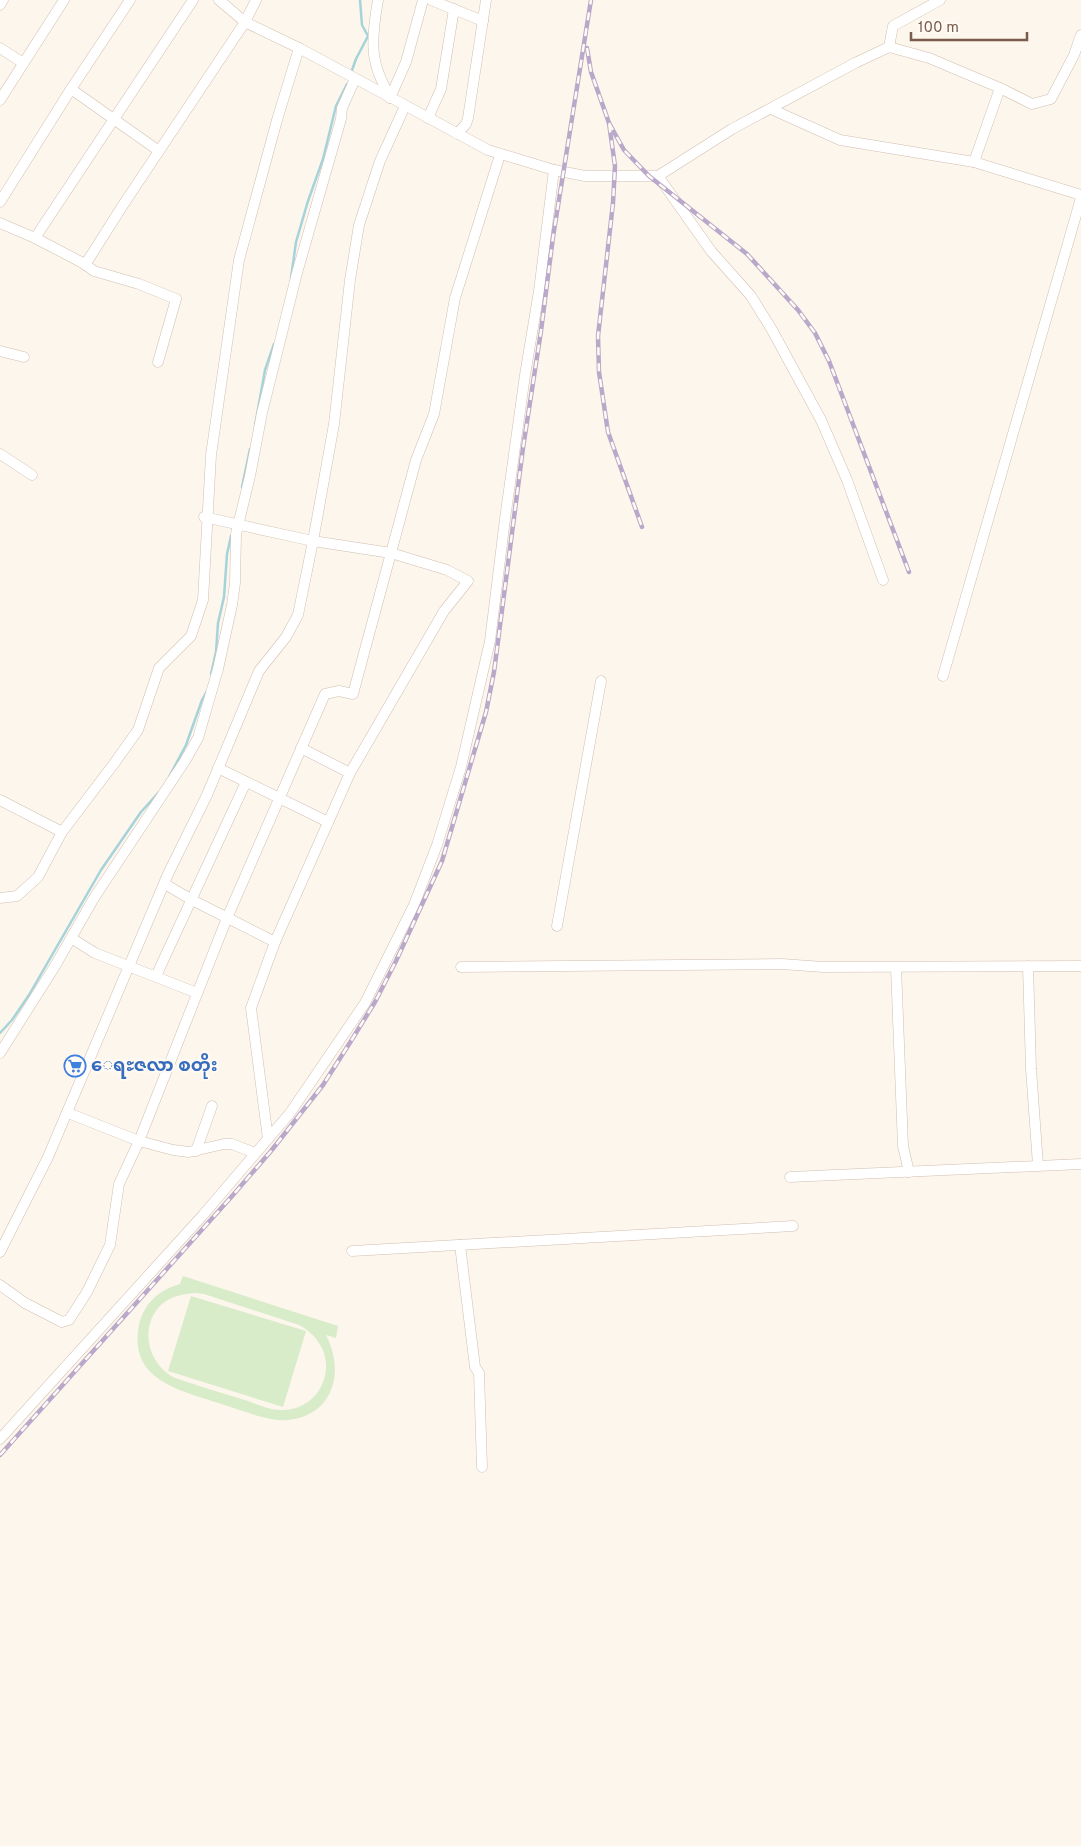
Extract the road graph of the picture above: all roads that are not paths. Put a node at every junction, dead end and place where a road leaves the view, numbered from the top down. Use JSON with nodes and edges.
{"nodes":[{"id":1,"x":3,"y":0,"type":"edge"},
{"id":2,"x":64,"y":0,"type":"edge"},
{"id":3,"x":130,"y":0,"type":"edge"},
{"id":4,"x":193,"y":0,"type":"edge"},
{"id":5,"x":219,"y":0,"type":"edge"},
{"id":6,"x":256,"y":0,"type":"edge"},
{"id":7,"x":378,"y":0,"type":"edge"},
{"id":8,"x":423,"y":0,"type":"edge"},
{"id":9,"x":431,"y":0,"type":"edge"},
{"id":10,"x":486,"y":0,"type":"edge"},
{"id":11,"x":940,"y":0,"type":"edge"},
{"id":12,"x":0,"y":5,"type":"edge"},
{"id":13,"x":454,"y":9,"type":"junction"},
{"id":14,"x":483,"y":21,"type":"junction"},
{"id":15,"x":245,"y":22,"type":"junction"},
{"id":16,"x":1081,"y":35,"type":"edge"},
{"id":17,"x":889,"y":47,"type":"junction"},
{"id":18,"x":0,"y":48,"type":"edge"},
{"id":19,"x":299,"y":48,"type":"junction"},
{"id":20,"x":1078,"y":56,"type":"edge"},
{"id":21,"x":23,"y":63,"type":"junction"},
{"id":22,"x":355,"y":79,"type":"junction"},
{"id":23,"x":1000,"y":88,"type":"junction"},
{"id":24,"x":71,"y":89,"type":"junction"},
{"id":25,"x":390,"y":98,"type":"junction"},
{"id":26,"x":0,"y":100,"type":"edge"},
{"id":27,"x":404,"y":106,"type":"junction"},
{"id":28,"x":772,"y":109,"type":"junction"},
{"id":29,"x":114,"y":118,"type":"junction"},
{"id":30,"x":428,"y":118,"type":"junction"},
{"id":31,"x":457,"y":134,"type":"junction"},
{"id":32,"x":159,"y":151,"type":"junction"},
{"id":33,"x":500,"y":155,"type":"junction"},
{"id":34,"x":974,"y":162,"type":"junction"},
{"id":35,"x":554,"y":170,"type":"junction"},
{"id":36,"x":658,"y":176,"type":"junction"},
{"id":37,"x":1081,"y":196,"type":"edge"},
{"id":38,"x":0,"y":202,"type":"edge"},
{"id":39,"x":0,"y":223,"type":"edge"},
{"id":40,"x":35,"y":238,"type":"junction"},
{"id":41,"x":85,"y":265,"type":"junction"},
{"id":42,"x":0,"y":351,"type":"edge"},
{"id":43,"x":24,"y":356,"type":"dead end"},
{"id":44,"x":158,"y":362,"type":"dead end"},
{"id":45,"x":0,"y":454,"type":"edge"},
{"id":46,"x":32,"y":475,"type":"dead end"},
{"id":47,"x":205,"y":517,"type":"junction"},
{"id":48,"x":238,"y":525,"type":"junction"},
{"id":49,"x":313,"y":541,"type":"junction"},
{"id":50,"x":391,"y":553,"type":"junction"},
{"id":51,"x":883,"y":580,"type":"dead end"},
{"id":52,"x":942,"y":676,"type":"dead end"},
{"id":53,"x":601,"y":681,"type":"dead end"},
{"id":54,"x":301,"y":748,"type":"junction"},
{"id":55,"x":218,"y":768,"type":"junction"},
{"id":56,"x":350,"y":774,"type":"junction"},
{"id":57,"x":246,"y":782,"type":"junction"},
{"id":58,"x":279,"y":799,"type":"junction"},
{"id":59,"x":0,"y":800,"type":"edge"},
{"id":60,"x":328,"y":822,"type":"junction"},
{"id":61,"x":62,"y":832,"type":"junction"},
{"id":62,"x":165,"y":884,"type":"junction"},
{"id":63,"x":0,"y":898,"type":"edge"},
{"id":64,"x":192,"y":900,"type":"junction"},
{"id":65,"x":227,"y":918,"type":"junction"},
{"id":66,"x":556,"y":926,"type":"dead end"},
{"id":67,"x":71,"y":938,"type":"junction"},
{"id":68,"x":275,"y":942,"type":"junction"},
{"id":69,"x":129,"y":965,"type":"junction"},
{"id":70,"x":1028,"y":966,"type":"junction"},
{"id":71,"x":1081,"y":966,"type":"edge"},
{"id":72,"x":462,"y":967,"type":"dead end"},
{"id":73,"x":896,"y":967,"type":"junction"},
{"id":74,"x":156,"y":976,"type":"junction"},
{"id":75,"x":197,"y":993,"type":"junction"},
{"id":76,"x":0,"y":1053,"type":"edge"},
{"id":77,"x":212,"y":1106,"type":"dead end"},
{"id":78,"x":68,"y":1113,"type":"junction"},
{"id":79,"x":268,"y":1139,"type":"junction"},
{"id":80,"x":139,"y":1141,"type":"junction"},
{"id":81,"x":196,"y":1151,"type":"junction"},
{"id":82,"x":255,"y":1153,"type":"junction"},
{"id":83,"x":1081,"y":1164,"type":"edge"},
{"id":84,"x":1038,"y":1165,"type":"junction"},
{"id":85,"x":909,"y":1172,"type":"junction"},
{"id":86,"x":790,"y":1177,"type":"dead end"},
{"id":87,"x":793,"y":1226,"type":"dead end"},
{"id":88,"x":460,"y":1245,"type":"junction"},
{"id":89,"x":352,"y":1251,"type":"dead end"},
{"id":90,"x":0,"y":1252,"type":"edge"},
{"id":91,"x":0,"y":1285,"type":"edge"},
{"id":92,"x":0,"y":1439,"type":"edge"},
{"id":93,"x":482,"y":1467,"type":"dead end"}],
"edges":[{"from":1,"to":12,"type":"street"},
{"from":2,"to":21,"type":"street"},
{"from":3,"to":24,"type":"street"},
{"from":4,"to":29,"type":"street"},
{"from":5,"to":15,"type":"street"},
{"from":6,"to":15,"type":"street"},
{"from":7,"to":25,"type":"street"},
{"from":8,"to":25,"type":"street"},
{"from":9,"to":13,"type":"street"},
{"from":10,"to":14,"type":"street"},
{"from":11,"to":17,"type":"street"},
{"from":13,"to":14,"type":"street"},
{"from":13,"to":30,"type":"street"},
{"from":14,"to":31,"type":"street"},
{"from":15,"to":19,"type":"street"},
{"from":15,"to":32,"type":"street"},
{"from":16,"to":20,"type":"street"},
{"from":17,"to":23,"type":"street"},
{"from":17,"to":28,"type":"street"},
{"from":18,"to":21,"type":"street"},
{"from":19,"to":22,"type":"street"},
{"from":19,"to":47,"type":"street"},
{"from":20,"to":23,"type":"street"},
{"from":21,"to":26,"type":"street"},
{"from":22,"to":25,"type":"street"},
{"from":22,"to":48,"type":"street"},
{"from":23,"to":34,"type":"street"},
{"from":24,"to":29,"type":"street"},
{"from":24,"to":38,"type":"street"},
{"from":25,"to":27,"type":"street"},
{"from":27,"to":30,"type":"street"},
{"from":27,"to":49,"type":"street"},
{"from":28,"to":34,"type":"street"},
{"from":28,"to":36,"type":"street"},
{"from":29,"to":32,"type":"street"},
{"from":29,"to":40,"type":"street"},
{"from":30,"to":31,"type":"street"},
{"from":31,"to":33,"type":"street"},
{"from":32,"to":41,"type":"street"},
{"from":33,"to":35,"type":"street"},
{"from":33,"to":50,"type":"street"},
{"from":34,"to":37,"type":"street"},
{"from":35,"to":36,"type":"street"},
{"from":35,"to":79,"type":"street"},
{"from":36,"to":51,"type":"street"},
{"from":37,"to":52,"type":"street"},
{"from":39,"to":40,"type":"street"},
{"from":40,"to":41,"type":"street"},
{"from":41,"to":44,"type":"street"},
{"from":42,"to":43,"type":"street"},
{"from":45,"to":46,"type":"street"},
{"from":47,"to":48,"type":"street"},
{"from":47,"to":61,"type":"street"},
{"from":48,"to":49,"type":"street"},
{"from":48,"to":67,"type":"street"},
{"from":49,"to":50,"type":"street"},
{"from":49,"to":55,"type":"street"},
{"from":50,"to":54,"type":"street"},
{"from":50,"to":56,"type":"street"},
{"from":53,"to":66,"type":"street"},
{"from":54,"to":56,"type":"street"},
{"from":54,"to":58,"type":"street"},
{"from":55,"to":57,"type":"street"},
{"from":55,"to":62,"type":"street"},
{"from":56,"to":60,"type":"street"},
{"from":57,"to":58,"type":"street"},
{"from":57,"to":64,"type":"street"},
{"from":58,"to":60,"type":"street"},
{"from":58,"to":65,"type":"street"},
{"from":59,"to":61,"type":"street"},
{"from":60,"to":68,"type":"street"},
{"from":61,"to":63,"type":"street"},
{"from":62,"to":64,"type":"street"},
{"from":62,"to":69,"type":"street"},
{"from":64,"to":65,"type":"street"},
{"from":64,"to":74,"type":"street"},
{"from":65,"to":68,"type":"street"},
{"from":65,"to":75,"type":"street"},
{"from":67,"to":69,"type":"street"},
{"from":67,"to":76,"type":"street"},
{"from":68,"to":79,"type":"street"},
{"from":69,"to":74,"type":"street"},
{"from":69,"to":78,"type":"street"},
{"from":70,"to":71,"type":"street"},
{"from":70,"to":73,"type":"street"},
{"from":70,"to":84,"type":"street"},
{"from":72,"to":73,"type":"street"},
{"from":73,"to":85,"type":"street"},
{"from":74,"to":75,"type":"street"},
{"from":75,"to":80,"type":"street"},
{"from":77,"to":81,"type":"street"},
{"from":78,"to":80,"type":"street"},
{"from":78,"to":90,"type":"street"},
{"from":79,"to":82,"type":"street"},
{"from":80,"to":81,"type":"street"},
{"from":80,"to":91,"type":"street"},
{"from":81,"to":82,"type":"street"},
{"from":82,"to":92,"type":"street"},
{"from":83,"to":84,"type":"street"},
{"from":84,"to":85,"type":"street"},
{"from":85,"to":86,"type":"street"},
{"from":87,"to":88,"type":"street"},
{"from":88,"to":89,"type":"street"},
{"from":88,"to":93,"type":"street"}]}
